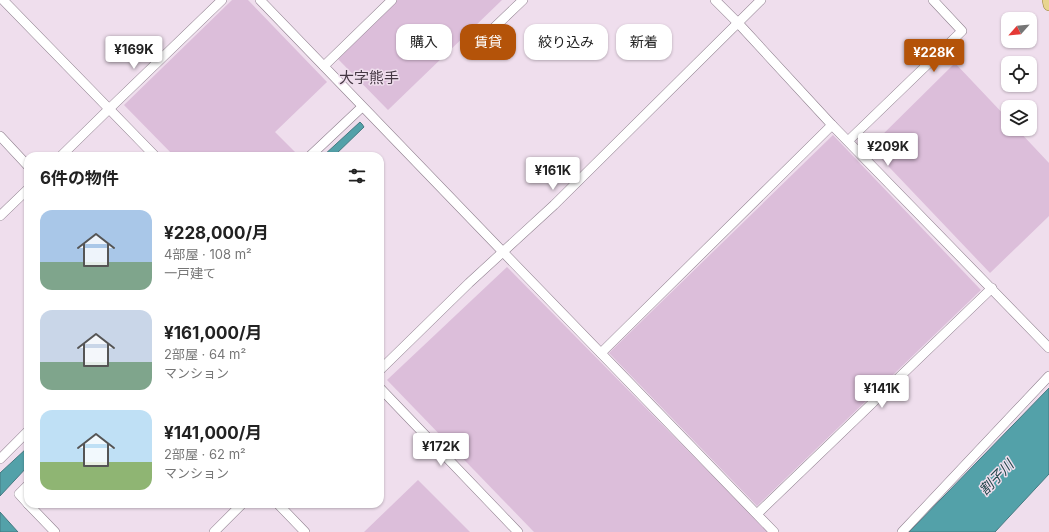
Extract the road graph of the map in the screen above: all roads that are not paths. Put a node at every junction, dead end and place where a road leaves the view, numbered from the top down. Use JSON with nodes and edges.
{"nodes":[{"id":1,"x":2,"y":0,"type":"edge"},
{"id":2,"x":222,"y":0,"type":"edge"},
{"id":3,"x":260,"y":0,"type":"edge"},
{"id":4,"x":392,"y":0,"type":"edge"},
{"id":5,"x":523,"y":0,"type":"edge"},
{"id":6,"x":714,"y":0,"type":"edge"},
{"id":7,"x":761,"y":0,"type":"edge"},
{"id":8,"x":932,"y":0,"type":"edge"},
{"id":9,"x":1048,"y":0,"type":"edge"},
{"id":10,"x":1049,"y":5,"type":"edge"},
{"id":11,"x":738,"y":23,"type":"junction"},
{"id":12,"x":498,"y":24,"type":"edge"},
{"id":13,"x":324,"y":66,"type":"junction"},
{"id":14,"x":362,"y":107,"type":"junction"},
{"id":15,"x":109,"y":109,"type":"junction"},
{"id":16,"x":832,"y":125,"type":"junction"},
{"id":17,"x":0,"y":136,"type":"edge"},
{"id":18,"x":848,"y":141,"type":"junction"},
{"id":19,"x":65,"y":152,"type":"edge"},
{"id":20,"x":151,"y":152,"type":"edge"},
{"id":21,"x":314,"y":152,"type":"edge"},
{"id":22,"x":24,"y":162,"type":"edge"},
{"id":23,"x":24,"y":193,"type":"edge"},
{"id":24,"x":0,"y":216,"type":"edge"},
{"id":25,"x":503,"y":252,"type":"junction"},
{"id":26,"x":992,"y":288,"type":"junction"},
{"id":27,"x":1049,"y":348,"type":"edge"},
{"id":28,"x":601,"y":353,"type":"junction"},
{"id":29,"x":384,"y":366,"type":"edge"},
{"id":30,"x":1049,"y":376,"type":"edge"},
{"id":31,"x":384,"y":392,"type":"edge"},
{"id":32,"x":24,"y":437,"type":"edge"},
{"id":33,"x":0,"y":459,"type":"edge"},
{"id":34,"x":24,"y":489,"type":"edge"},
{"id":35,"x":24,"y":500,"type":"edge"},
{"id":36,"x":32,"y":508,"type":"edge"},
{"id":37,"x":238,"y":508,"type":"edge"},
{"id":38,"x":282,"y":508,"type":"edge"},
{"id":39,"x":757,"y":514,"type":"junction"},
{"id":40,"x":55,"y":532,"type":"edge"},
{"id":41,"x":214,"y":532,"type":"edge"},
{"id":42,"x":305,"y":532,"type":"edge"},
{"id":43,"x":518,"y":532,"type":"edge"},
{"id":44,"x":774,"y":532,"type":"edge"},
{"id":45,"x":902,"y":532,"type":"edge"}],
"edges":[{"from":1,"to":15,"type":"street"},
{"from":2,"to":15,"type":"street"},
{"from":3,"to":13,"type":"street"},
{"from":4,"to":13,"type":"street"},
{"from":5,"to":12,"type":"street"},
{"from":6,"to":11,"type":"street"},
{"from":7,"to":11,"type":"street"},
{"from":8,"to":18,"type":"street"},
{"from":9,"to":10,"type":"main road"},
{"from":11,"to":16,"type":"street"},
{"from":11,"to":25,"type":"street"},
{"from":13,"to":14,"type":"street"},
{"from":14,"to":21,"type":"street"},
{"from":14,"to":25,"type":"street"},
{"from":15,"to":19,"type":"street"},
{"from":15,"to":20,"type":"street"},
{"from":16,"to":18,"type":"street"},
{"from":16,"to":28,"type":"street"},
{"from":17,"to":22,"type":"street"},
{"from":18,"to":26,"type":"street"},
{"from":23,"to":24,"type":"street"},
{"from":25,"to":28,"type":"street"},
{"from":25,"to":29,"type":"street"},
{"from":26,"to":27,"type":"street"},
{"from":26,"to":39,"type":"street"},
{"from":28,"to":39,"type":"street"},
{"from":30,"to":45,"type":"street"},
{"from":31,"to":43,"type":"street"},
{"from":32,"to":33,"type":"street"},
{"from":34,"to":35,"type":"street"},
{"from":36,"to":40,"type":"street"},
{"from":37,"to":41,"type":"street"},
{"from":38,"to":42,"type":"street"},
{"from":39,"to":44,"type":"street"}]}
